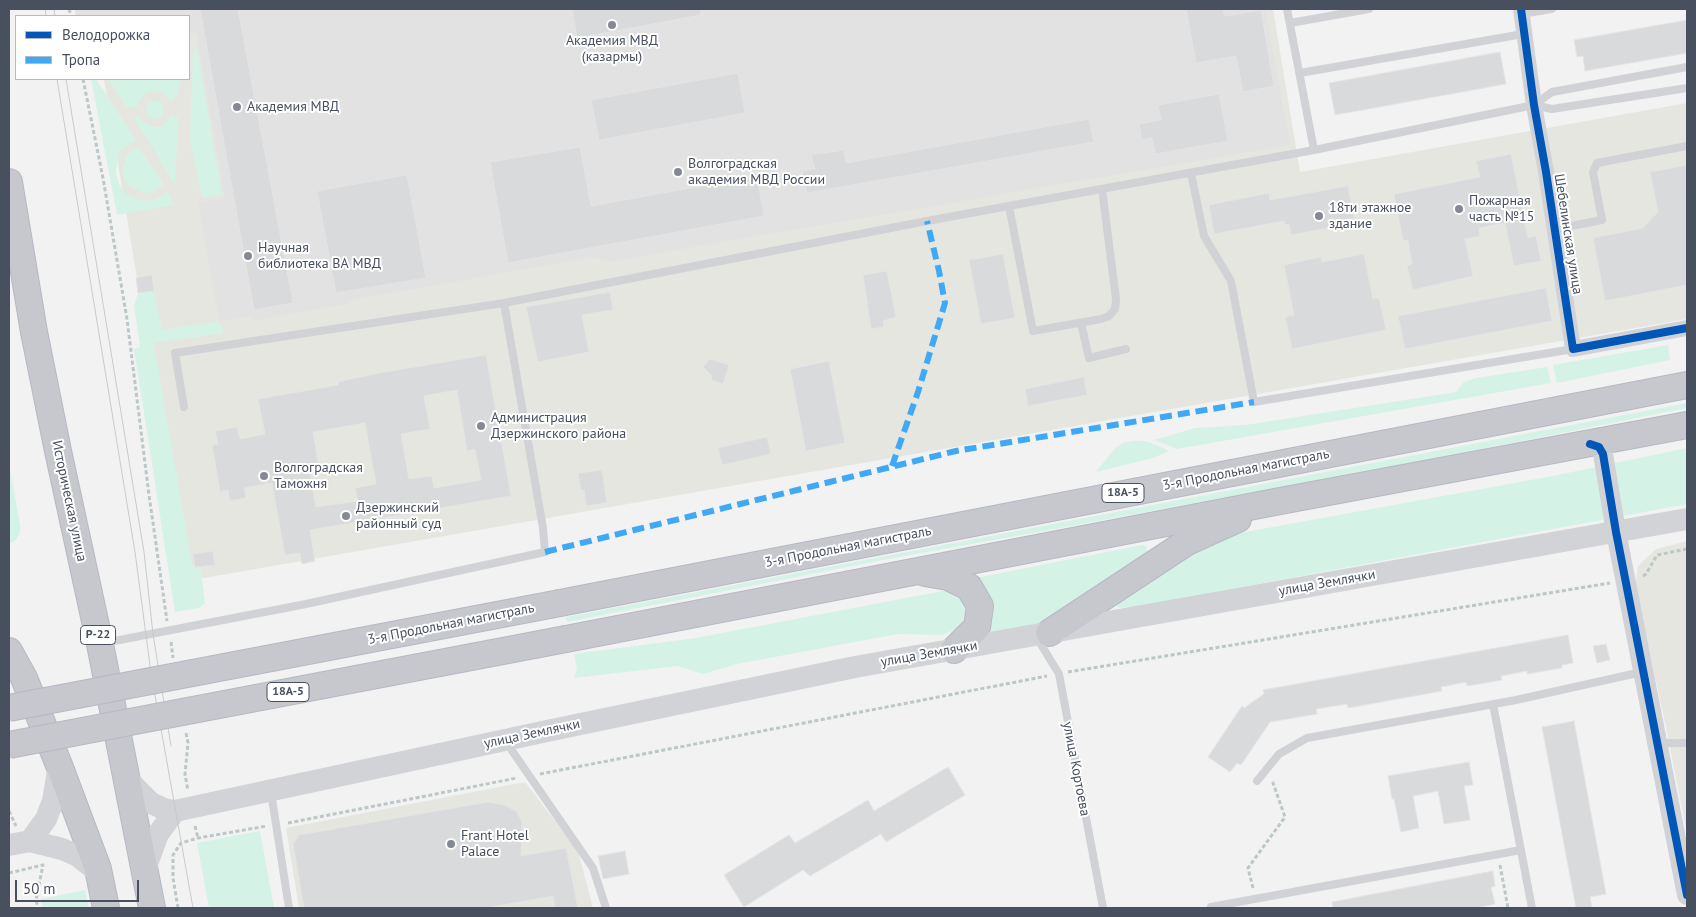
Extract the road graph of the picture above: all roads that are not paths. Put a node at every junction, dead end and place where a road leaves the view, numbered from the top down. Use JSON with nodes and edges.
{"nodes":[{"id":1,"x":1287,"y":9,"type":"edge"},
{"id":2,"x":1369,"y":9,"type":"edge"},
{"id":3,"x":1552,"y":9,"type":"edge"},
{"id":4,"x":1521,"y":11,"type":"edge"},
{"id":5,"x":1290,"y":22,"type":"junction"},
{"id":6,"x":1523,"y":34,"type":"junction"},
{"id":7,"x":1687,"y":67,"type":"edge"},
{"id":8,"x":1300,"y":73,"type":"junction"},
{"id":9,"x":1687,"y":88,"type":"edge"},
{"id":10,"x":1534,"y":105,"type":"junction"},
{"id":11,"x":1687,"y":146,"type":"edge"},
{"id":12,"x":1314,"y":150,"type":"junction"},
{"id":13,"x":1191,"y":173,"type":"junction"},
{"id":14,"x":9,"y":182,"type":"edge"},
{"id":15,"x":1102,"y":189,"type":"junction"},
{"id":16,"x":1009,"y":206,"type":"junction"},
{"id":17,"x":1555,"y":229,"type":"junction"},
{"id":18,"x":9,"y":293,"type":"edge"},
{"id":19,"x":504,"y":303,"type":"junction"},
{"id":20,"x":1081,"y":323,"type":"junction"},
{"id":21,"x":1687,"y":328,"type":"edge"},
{"id":22,"x":34,"y":332,"type":"junction"},
{"id":23,"x":1573,"y":349,"type":"junction"},
{"id":24,"x":1126,"y":350,"type":"dead end"},
{"id":25,"x":1687,"y":384,"type":"edge"},
{"id":26,"x":184,"y":407,"type":"dead end"},
{"id":27,"x":1687,"y":425,"type":"edge"},
{"id":28,"x":1590,"y":444,"type":"junction"},
{"id":29,"x":1275,"y":502,"type":"junction"},
{"id":30,"x":1687,"y":519,"type":"edge"},
{"id":31,"x":1616,"y":532,"type":"junction"},
{"id":32,"x":917,"y":571,"type":"junction"},
{"id":33,"x":1042,"y":634,"type":"junction"},
{"id":34,"x":100,"y":644,"type":"junction"},
{"id":35,"x":954,"y":650,"type":"junction"},
{"id":36,"x":9,"y":651,"type":"edge"},
{"id":37,"x":1644,"y":672,"type":"junction"},
{"id":38,"x":1494,"y":704,"type":"junction"},
{"id":39,"x":9,"y":708,"type":"edge"},
{"id":40,"x":505,"y":740,"type":"junction"},
{"id":41,"x":1658,"y":743,"type":"junction"},
{"id":42,"x":1687,"y":743,"type":"edge"},
{"id":43,"x":9,"y":745,"type":"edge"},
{"id":44,"x":59,"y":765,"type":"junction"},
{"id":45,"x":125,"y":776,"type":"junction"},
{"id":46,"x":1257,"y":781,"type":"dead end"},
{"id":47,"x":270,"y":790,"type":"junction"},
{"id":48,"x":183,"y":809,"type":"junction"},
{"id":49,"x":19,"y":843,"type":"edge"},
{"id":50,"x":1521,"y":850,"type":"junction"},
{"id":51,"x":99,"y":873,"type":"junction"},
{"id":52,"x":145,"y":874,"type":"junction"},
{"id":53,"x":1687,"y":895,"type":"edge"},
{"id":54,"x":1211,"y":907,"type":"dead end"},
{"id":55,"x":106,"y":908,"type":"edge"},
{"id":56,"x":152,"y":908,"type":"edge"},
{"id":57,"x":289,"y":908,"type":"edge"},
{"id":58,"x":606,"y":908,"type":"edge"},
{"id":59,"x":1103,"y":908,"type":"edge"},
{"id":60,"x":1532,"y":908,"type":"edge"}],
"edges":[{"from":1,"to":5,"type":"lane"},
{"from":2,"to":5,"type":"lane"},
{"from":3,"to":4,"type":"lane"},
{"from":4,"to":6,"type":"street","name":"Шебелинская улица"},
{"from":5,"to":8,"type":"lane"},
{"from":6,"to":8,"type":"lane"},
{"from":6,"to":10,"type":"street","name":"Шебелинская улица"},
{"from":7,"to":10,"type":"lane"},
{"from":8,"to":12,"type":"lane"},
{"from":9,"to":10,"type":"lane"},
{"from":10,"to":12,"type":"lane"},
{"from":10,"to":17,"type":"street","name":"Шебелинская улица"},
{"from":11,"to":17,"type":"lane"},
{"from":12,"to":13,"type":"lane"},
{"from":13,"to":15,"type":"lane"},
{"from":13,"to":23,"type":"lane"},
{"from":14,"to":22,"type":"highway","name":"Историческая улица","number":"Р-22"},
{"from":15,"to":16,"type":"lane"},
{"from":15,"to":20,"type":"lane"},
{"from":16,"to":19,"type":"lane"},
{"from":16,"to":20,"type":"lane"},
{"from":17,"to":23,"type":"street","name":"Шебелинская улица"},
{"from":18,"to":22,"type":"highway","number":"Р-22"},
{"from":19,"to":26,"type":"lane"},
{"from":19,"to":34,"type":"lane"},
{"from":20,"to":24,"type":"lane"},
{"from":21,"to":23,"type":"street"},
{"from":22,"to":34,"type":"highway","name":"Историческая улица","number":"Р-22"},
{"from":25,"to":39,"type":"highway","name":"3-я Продольная магистраль","number":"18А-5","bridge":true},
{"from":27,"to":28,"type":"highway","number":"18А-5"},
{"from":28,"to":29,"type":"highway","number":"18А-5"},
{"from":28,"to":31,"type":"street"},
{"from":29,"to":32,"type":"highway","number":"18А-5"},
{"from":29,"to":33,"type":"highway"},
{"from":30,"to":31,"type":"main road","name":"улица Землячки"},
{"from":31,"to":33,"type":"main road","name":"улица Землячки"},
{"from":31,"to":37,"type":"street"},
{"from":32,"to":35,"type":"highway"},
{"from":32,"to":43,"type":"highway","number":"18А-5","bridge":true},
{"from":33,"to":35,"type":"main road","name":"улица Землячки"},
{"from":33,"to":59,"type":"lane","name":"улица Кортоева"},
{"from":34,"to":45,"type":"highway","name":"Историческая улица","number":"Р-22"},
{"from":35,"to":40,"type":"main road","name":"улица Землячки"},
{"from":36,"to":44,"type":"highway"},
{"from":37,"to":38,"type":"lane"},
{"from":37,"to":41,"type":"street"},
{"from":38,"to":46,"type":"lane"},
{"from":38,"to":50,"type":"lane"},
{"from":40,"to":47,"type":"main road","name":"улица Землячки"},
{"from":40,"to":58,"type":"lane"},
{"from":41,"to":42,"type":"lane"},
{"from":41,"to":53,"type":"street"},
{"from":44,"to":49,"type":"main road"},
{"from":44,"to":51,"type":"highway"},
{"from":45,"to":48,"type":"main road"},
{"from":45,"to":52,"type":"highway","name":"Историческая улица","number":"Р-22"},
{"from":47,"to":48,"type":"main road","name":"улица Землячки"},
{"from":47,"to":57,"type":"lane"},
{"from":48,"to":52,"type":"main road"},
{"from":49,"to":51,"type":"main road"},
{"from":50,"to":54,"type":"lane"},
{"from":50,"to":60,"type":"lane"},
{"from":51,"to":55,"type":"highway"},
{"from":52,"to":56,"type":"highway","number":"Р-22"}]}
